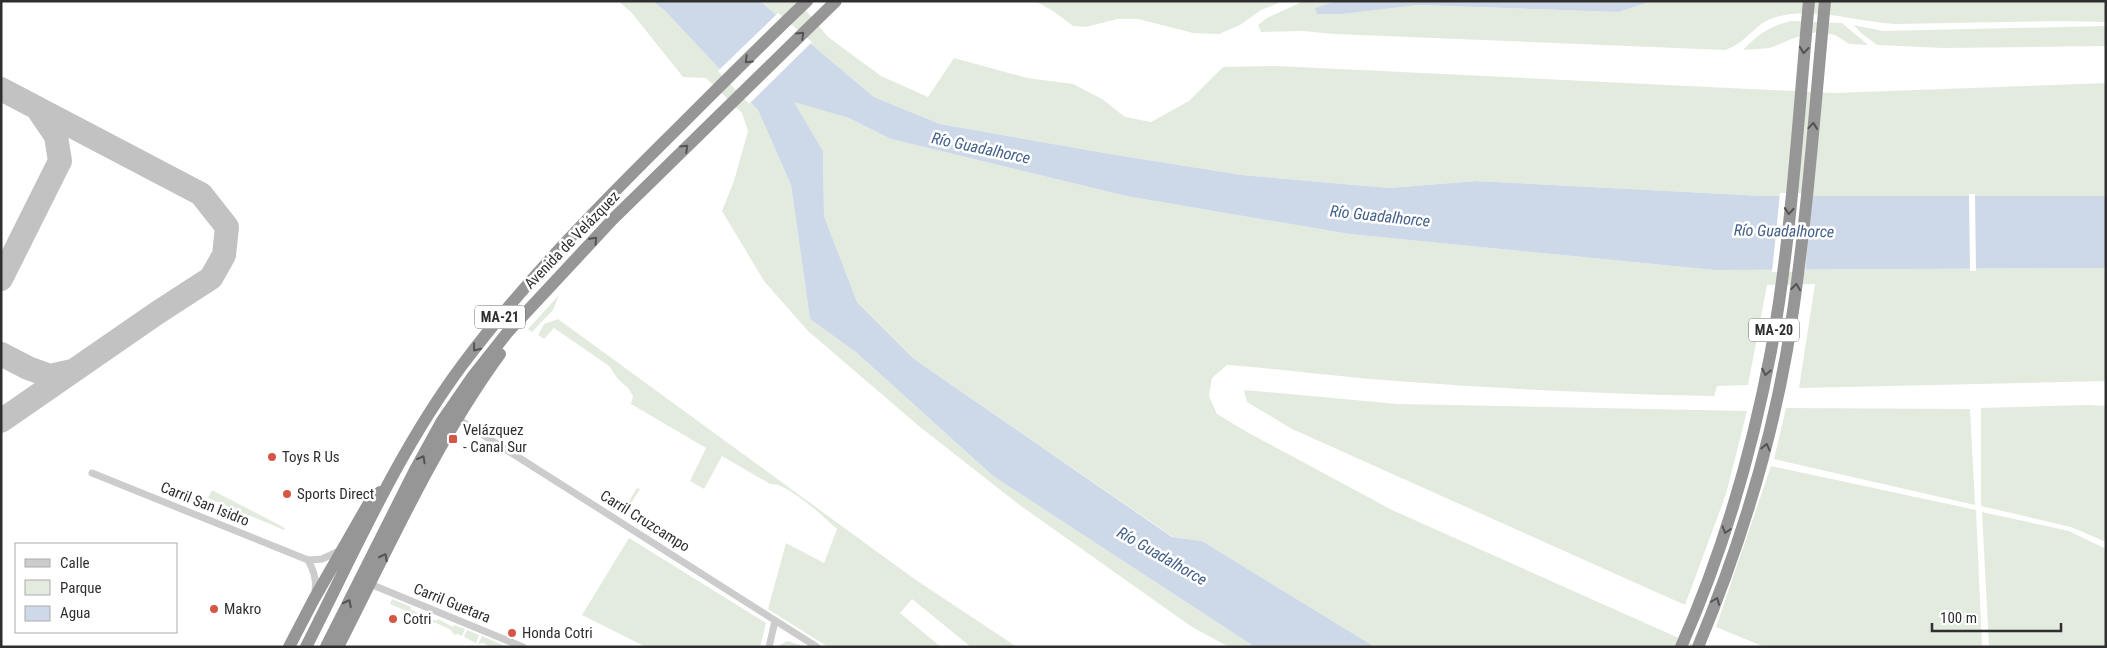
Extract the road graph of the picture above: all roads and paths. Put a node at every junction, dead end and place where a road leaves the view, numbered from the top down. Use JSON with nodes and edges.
{"nodes":[{"id":1,"x":836,"y":1,"type":"edge"},
{"id":2,"x":1809,"y":1,"type":"edge"},
{"id":3,"x":1824,"y":1,"type":"edge"},
{"id":4,"x":806,"y":3,"type":"edge"},
{"id":5,"x":560,"y":275,"type":"junction"},
{"id":6,"x":458,"y":419,"type":"junction"},
{"id":7,"x":92,"y":473,"type":"dead end"},
{"id":8,"x":387,"y":485,"type":"junction"},
{"id":9,"x":345,"y":546,"type":"junction"},
{"id":10,"x":308,"y":560,"type":"junction"},
{"id":11,"x":370,"y":584,"type":"junction"},
{"id":12,"x":314,"y":599,"type":"junction"},
{"id":13,"x":775,"y":621,"type":"junction"},
{"id":14,"x":289,"y":647,"type":"edge"},
{"id":15,"x":306,"y":647,"type":"edge"},
{"id":16,"x":326,"y":647,"type":"edge"},
{"id":17,"x":338,"y":647,"type":"edge"},
{"id":18,"x":524,"y":647,"type":"edge"},
{"id":19,"x":769,"y":647,"type":"edge"},
{"id":20,"x":817,"y":647,"type":"edge"},
{"id":21,"x":1681,"y":647,"type":"edge"},
{"id":22,"x":1698,"y":647,"type":"edge"}],
"edges":[{"from":5,"to":1,"type":"highway","name":"Avenida de Velázquez","number":"MA-21","one_way":true},
{"from":2,"to":21,"type":"highway","number":"MA-20","one_way":true},
{"from":22,"to":3,"type":"highway","number":"MA-20","one_way":true},
{"from":4,"to":8,"type":"highway","name":"Avenida de Velázquez","number":"MA-21","one_way":true},
{"from":5,"to":6,"type":"highway"},
{"from":16,"to":5,"type":"highway","name":"Avenida de Velázquez","number":"MA-21","one_way":true},
{"from":11,"to":6,"type":"highway","one_way":true},
{"from":6,"to":13,"type":"street","name":"Carril Cruzcampo"},
{"from":7,"to":10,"type":"street","name":"Carril San Isidro"},
{"from":8,"to":9,"type":"highway"},
{"from":8,"to":15,"type":"highway","name":"Avenida de Velázquez","number":"MA-21"},
{"from":9,"to":10,"type":"street"},
{"from":9,"to":12,"type":"highway"},
{"from":10,"to":12,"type":"street"},
{"from":11,"to":17,"type":"highway"},
{"from":11,"to":18,"type":"street","name":"Carril Guetara"},
{"from":12,"to":14,"type":"highway"},
{"from":13,"to":19,"type":"street"},
{"from":13,"to":20,"type":"street","name":"Carril Cruzcampo"}]}
